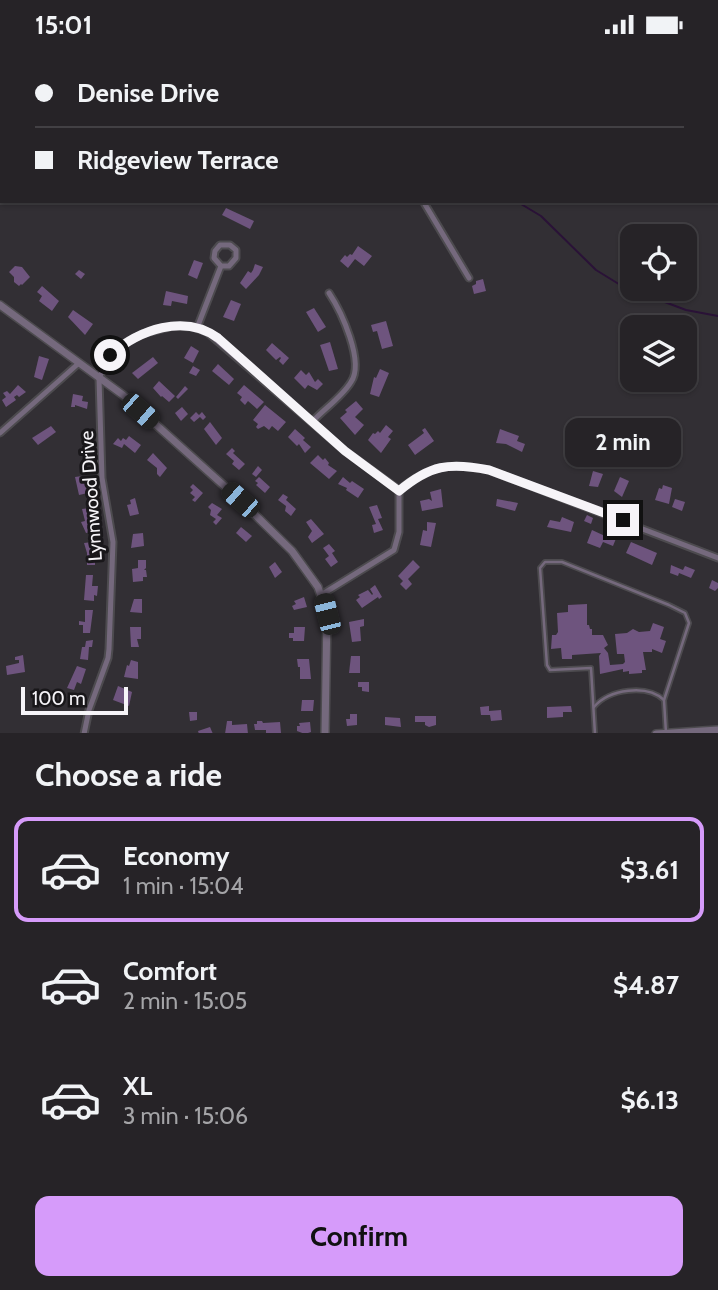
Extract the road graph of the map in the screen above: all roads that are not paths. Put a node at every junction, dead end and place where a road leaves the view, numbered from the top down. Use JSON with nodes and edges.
{"nodes":[{"id":1,"x":424,"y":203,"type":"edge"},
{"id":2,"x":221,"y":265,"type":"junction"},
{"id":3,"x":469,"y":278,"type":"dead end"},
{"id":4,"x":329,"y":293,"type":"dead end"},
{"id":5,"x":0,"y":305,"type":"edge"},
{"id":6,"x":197,"y":328,"type":"junction"},
{"id":7,"x":79,"y":363,"type":"junction"},
{"id":8,"x":99,"y":378,"type":"junction"},
{"id":9,"x":312,"y":422,"type":"junction"},
{"id":10,"x":0,"y":433,"type":"edge"},
{"id":11,"x":399,"y":491,"type":"junction"},
{"id":12,"x":718,"y":558,"type":"edge"},
{"id":13,"x":321,"y":595,"type":"junction"},
{"id":14,"x":664,"y":700,"type":"junction"},
{"id":15,"x":594,"y":708,"type":"junction"},
{"id":16,"x":718,"y":730,"type":"edge"},
{"id":17,"x":84,"y":733,"type":"edge"},
{"id":18,"x":325,"y":733,"type":"edge"},
{"id":19,"x":595,"y":733,"type":"edge"},
{"id":20,"x":656,"y":733,"type":"edge"},
{"id":21,"x":666,"y":733,"type":"edge"}],
"edges":[{"from":1,"to":3,"type":"street"},
{"from":2,"to":2,"type":"street"},
{"from":2,"to":6,"type":"street"},
{"from":4,"to":9,"type":"street"},
{"from":5,"to":7,"type":"street"},
{"from":6,"to":8,"type":"street"},
{"from":6,"to":9,"type":"street"},
{"from":7,"to":8,"type":"street"},
{"from":7,"to":10,"type":"street"},
{"from":8,"to":13,"type":"street"},
{"from":8,"to":17,"type":"street","name":"Lynnwood Drive"},
{"from":9,"to":11,"type":"street"},
{"from":11,"to":12,"type":"street"},
{"from":11,"to":13,"type":"street"},
{"from":13,"to":18,"type":"street"},
{"from":14,"to":15,"type":"lane"},
{"from":14,"to":15,"type":"lane"},
{"from":14,"to":21,"type":"lane"},
{"from":15,"to":19,"type":"lane"},
{"from":16,"to":21,"type":"street"},
{"from":20,"to":21,"type":"street"}]}
